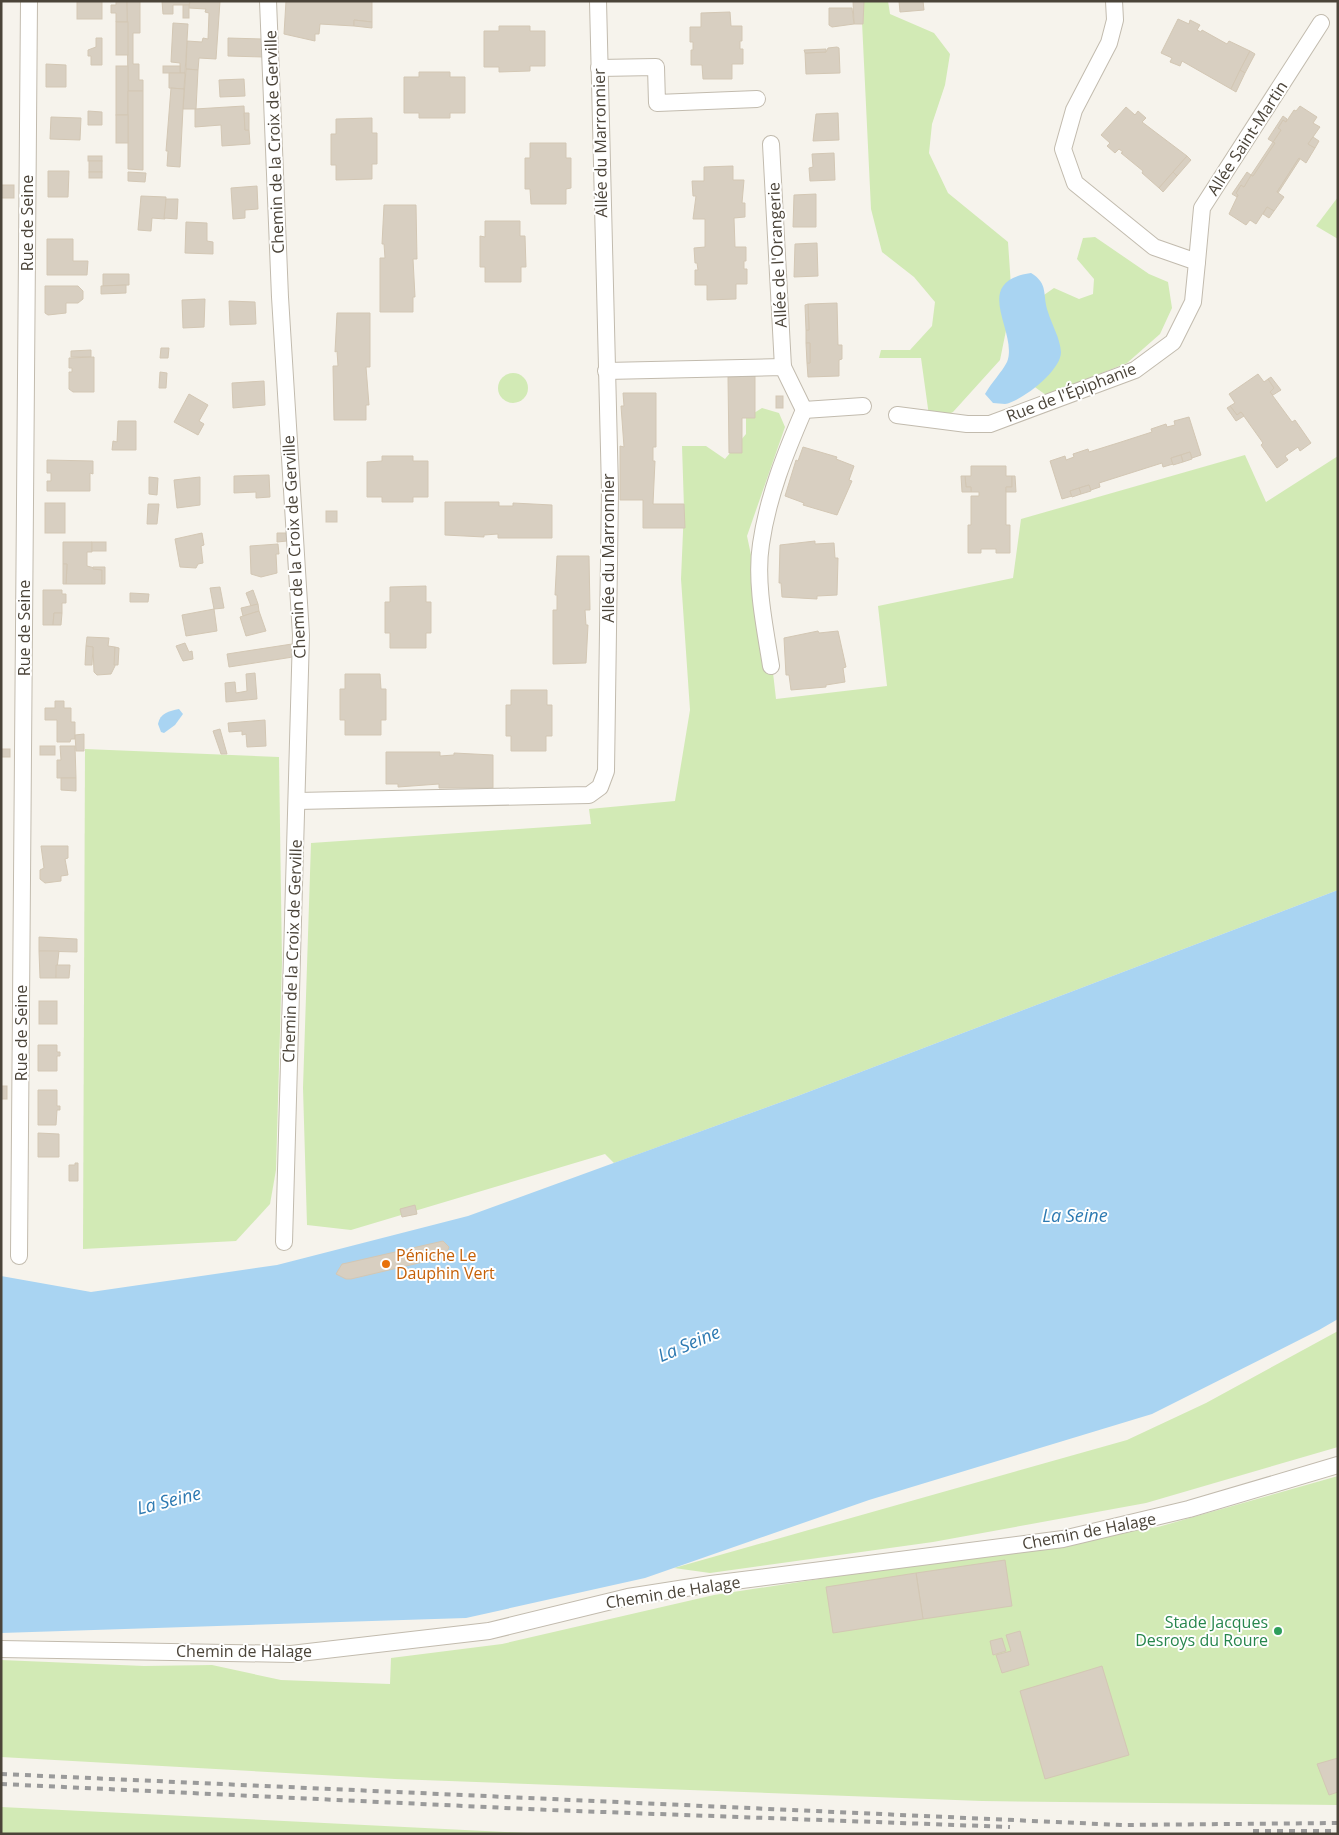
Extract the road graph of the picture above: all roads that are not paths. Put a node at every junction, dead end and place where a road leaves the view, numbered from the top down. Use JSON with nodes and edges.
{"nodes":[{"id":1,"x":29,"y":1,"type":"edge"},
{"id":2,"x":268,"y":1,"type":"edge"},
{"id":3,"x":598,"y":1,"type":"edge"},
{"id":4,"x":1114,"y":1,"type":"edge"},
{"id":5,"x":1322,"y":23,"type":"dead end"},
{"id":6,"x":599,"y":68,"type":"junction"},
{"id":7,"x":757,"y":99,"type":"dead end"},
{"id":8,"x":772,"y":144,"type":"dead end"},
{"id":9,"x":1196,"y":262,"type":"junction"},
{"id":10,"x":783,"y":367,"type":"junction"},
{"id":11,"x":606,"y":371,"type":"junction"},
{"id":12,"x":863,"y":406,"type":"dead end"},
{"id":13,"x":804,"y":410,"type":"junction"},
{"id":14,"x":897,"y":415,"type":"dead end"},
{"id":15,"x":771,"y":666,"type":"dead end"},
{"id":16,"x":296,"y":801,"type":"junction"},
{"id":17,"x":284,"y":1242,"type":"dead end"},
{"id":18,"x":19,"y":1256,"type":"dead end"},
{"id":19,"x":1338,"y":1465,"type":"edge"},
{"id":20,"x":1,"y":1649,"type":"edge"}],
"edges":[{"from":1,"to":18,"type":"street","name":"Rue de Seine"},
{"from":2,"to":16,"type":"street","name":"Chemin de la Croix de Gerville"},
{"from":3,"to":6,"type":"street","name":"Allée du Marronnier"},
{"from":4,"to":9,"type":"street"},
{"from":5,"to":9,"type":"street","name":"Allée Saint-Martin"},
{"from":6,"to":7,"type":"street"},
{"from":6,"to":11,"type":"street","name":"Allée du Marronnier"},
{"from":8,"to":10,"type":"street","name":"Allée de l'Orangerie"},
{"from":9,"to":14,"type":"street","name":"Rue de l'Épiphanie"},
{"from":10,"to":11,"type":"street"},
{"from":10,"to":13,"type":"street"},
{"from":11,"to":16,"type":"street","name":"Allée du Marronnier"},
{"from":12,"to":13,"type":"street"},
{"from":13,"to":15,"type":"street"},
{"from":16,"to":17,"type":"street","name":"Chemin de la Croix de Gerville"},
{"from":19,"to":20,"type":"street","name":"Chemin de Halage"}]}
